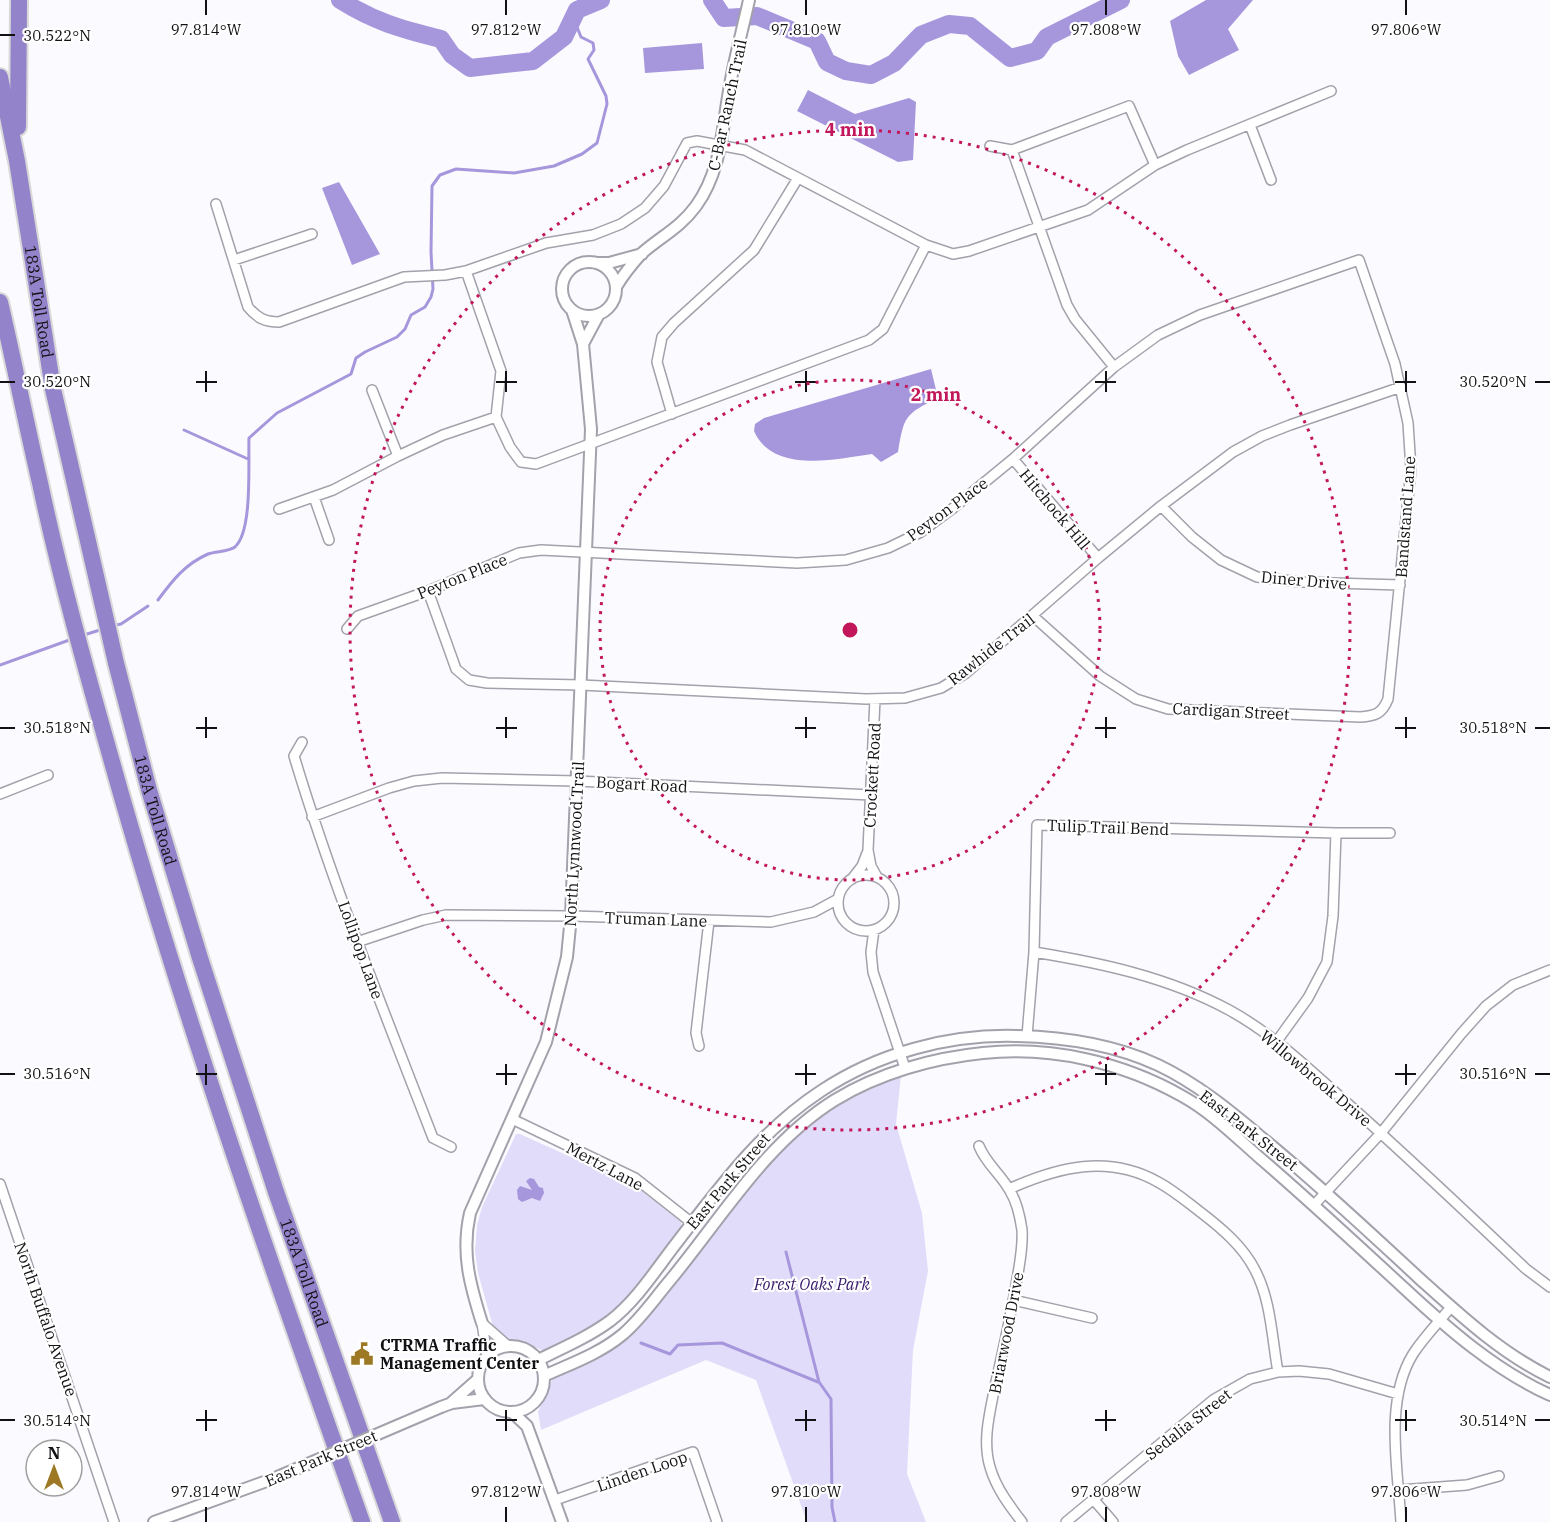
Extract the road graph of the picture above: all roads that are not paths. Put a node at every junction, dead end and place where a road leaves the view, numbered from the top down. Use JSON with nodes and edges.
{"nodes":[{"id":1,"x":20,"y":0,"type":"edge"},
{"id":2,"x":749,"y":0,"type":"edge"},
{"id":3,"x":0,"y":77,"type":"edge"},
{"id":4,"x":1331,"y":91,"type":"dead end"},
{"id":5,"x":1132,"y":96,"type":"dead end"},
{"id":6,"x":1129,"y":106,"type":"junction"},
{"id":7,"x":1250,"y":125,"type":"junction"},
{"id":8,"x":721,"y":144,"type":"junction"},
{"id":9,"x":990,"y":146,"type":"dead end"},
{"id":10,"x":1012,"y":150,"type":"junction"},
{"id":11,"x":17,"y":161,"type":"junction"},
{"id":12,"x":1155,"y":165,"type":"junction"},
{"id":13,"x":798,"y":178,"type":"junction"},
{"id":14,"x":1271,"y":180,"type":"dead end"},
{"id":15,"x":216,"y":204,"type":"dead end"},
{"id":16,"x":1038,"y":227,"type":"junction"},
{"id":17,"x":312,"y":234,"type":"dead end"},
{"id":18,"x":926,"y":245,"type":"junction"},
{"id":19,"x":642,"y":254,"type":"junction"},
{"id":20,"x":234,"y":260,"type":"junction"},
{"id":21,"x":1359,"y":260,"type":"joint"},
{"id":22,"x":596,"y":263,"type":"junction"},
{"id":23,"x":466,"y":270,"type":"junction"},
{"id":24,"x":616,"y":287,"type":"junction"},
{"id":25,"x":0,"y":302,"type":"edge"},
{"id":26,"x":572,"y":310,"type":"junction"},
{"id":27,"x":599,"y":314,"type":"junction"},
{"id":28,"x":583,"y":344,"type":"junction"},
{"id":29,"x":1114,"y":367,"type":"junction"},
{"id":30,"x":1401,"y":387,"type":"junction"},
{"id":31,"x":372,"y":390,"type":"dead end"},
{"id":32,"x":672,"y":414,"type":"junction"},
{"id":33,"x":496,"y":417,"type":"junction"},
{"id":34,"x":591,"y":445,"type":"junction"},
{"id":35,"x":398,"y":456,"type":"junction"},
{"id":36,"x":1013,"y":459,"type":"junction"},
{"id":37,"x":314,"y":497,"type":"junction"},
{"id":38,"x":1161,"y":506,"type":"junction"},
{"id":39,"x":279,"y":509,"type":"dead end"},
{"id":40,"x":329,"y":540,"type":"dead end"},
{"id":41,"x":586,"y":551,"type":"junction"},
{"id":42,"x":1098,"y":558,"type":"junction"},
{"id":43,"x":1400,"y":585,"type":"junction"},
{"id":44,"x":428,"y":591,"type":"junction"},
{"id":45,"x":1033,"y":616,"type":"junction"},
{"id":46,"x":347,"y":629,"type":"dead end"},
{"id":47,"x":581,"y":685,"type":"junction"},
{"id":48,"x":875,"y":699,"type":"junction"},
{"id":49,"x":1384,"y":708,"type":"joint"},
{"id":50,"x":302,"y":742,"type":"dead end"},
{"id":51,"x":48,"y":775,"type":"dead end"},
{"id":52,"x":577,"y":781,"type":"junction"},
{"id":53,"x":0,"y":794,"type":"edge"},
{"id":54,"x":871,"y":795,"type":"junction"},
{"id":55,"x":312,"y":817,"type":"junction"},
{"id":56,"x":1390,"y":832,"type":"dead end"},
{"id":57,"x":1336,"y":833,"type":"junction"},
{"id":58,"x":868,"y":850,"type":"junction"},
{"id":59,"x":877,"y":877,"type":"junction"},
{"id":60,"x":852,"y":879,"type":"junction"},
{"id":61,"x":838,"y":899,"type":"junction"},
{"id":62,"x":814,"y":912,"type":"junction"},
{"id":63,"x":840,"y":915,"type":"junction"},
{"id":64,"x":571,"y":916,"type":"junction"},
{"id":65,"x":709,"y":921,"type":"junction"},
{"id":66,"x":874,"y":930,"type":"junction"},
{"id":67,"x":859,"y":931,"type":"junction"},
{"id":68,"x":357,"y":942,"type":"junction"},
{"id":69,"x":871,"y":952,"type":"junction"},
{"id":70,"x":1034,"y":952,"type":"junction"},
{"id":71,"x":1550,"y":970,"type":"edge"},
{"id":72,"x":1027,"y":1036,"type":"junction"},
{"id":73,"x":1277,"y":1041,"type":"junction"},
{"id":74,"x":699,"y":1046,"type":"dead end"},
{"id":75,"x":900,"y":1053,"type":"junction"},
{"id":76,"x":905,"y":1068,"type":"junction"},
{"id":77,"x":512,"y":1119,"type":"junction"},
{"id":78,"x":1381,"y":1133,"type":"junction"},
{"id":79,"x":979,"y":1146,"type":"dead end"},
{"id":80,"x":451,"y":1147,"type":"dead end"},
{"id":81,"x":0,"y":1184,"type":"edge"},
{"id":82,"x":1009,"y":1189,"type":"junction"},
{"id":83,"x":1326,"y":1193,"type":"junction"},
{"id":84,"x":1314,"y":1205,"type":"junction"},
{"id":85,"x":692,"y":1223,"type":"junction"},
{"id":86,"x":1550,"y":1287,"type":"edge"},
{"id":87,"x":1013,"y":1300,"type":"junction"},
{"id":88,"x":1451,"y":1307,"type":"junction"},
{"id":89,"x":1092,"y":1318,"type":"dead end"},
{"id":90,"x":1440,"y":1321,"type":"junction"},
{"id":91,"x":482,"y":1323,"type":"junction"},
{"id":92,"x":508,"y":1346,"type":"junction"},
{"id":93,"x":487,"y":1356,"type":"junction"},
{"id":94,"x":538,"y":1360,"type":"junction"},
{"id":95,"x":1278,"y":1372,"type":"junction"},
{"id":96,"x":544,"y":1376,"type":"junction"},
{"id":97,"x":1550,"y":1377,"type":"edge"},
{"id":98,"x":477,"y":1380,"type":"junction"},
{"id":99,"x":1398,"y":1394,"type":"junction"},
{"id":100,"x":1550,"y":1395,"type":"edge"},
{"id":101,"x":484,"y":1399,"type":"junction"},
{"id":102,"x":452,"y":1403,"type":"junction"},
{"id":103,"x":530,"y":1406,"type":"junction"},
{"id":104,"x":513,"y":1413,"type":"junction"},
{"id":105,"x":528,"y":1426,"type":"junction"},
{"id":106,"x":1499,"y":1476,"type":"dead end"},
{"id":107,"x":1399,"y":1490,"type":"junction"},
{"id":108,"x":555,"y":1500,"type":"junction"},
{"id":109,"x":1094,"y":1500,"type":"junction"},
{"id":110,"x":114,"y":1522,"type":"edge"},
{"id":111,"x":154,"y":1522,"type":"edge"},
{"id":112,"x":362,"y":1522,"type":"edge"},
{"id":113,"x":392,"y":1522,"type":"edge"},
{"id":114,"x":562,"y":1522,"type":"edge"},
{"id":115,"x":717,"y":1522,"type":"edge"},
{"id":116,"x":1022,"y":1522,"type":"edge"},
{"id":117,"x":1066,"y":1522,"type":"edge"},
{"id":118,"x":1113,"y":1522,"type":"edge"},
{"id":119,"x":1401,"y":1522,"type":"edge"}],
"edges":[{"from":1,"to":11,"type":"highway"},
{"from":2,"to":8,"type":"street","name":"C-Bar Ranch Trail"},
{"from":3,"to":11,"type":"highway","name":"183A Toll Road"},
{"from":4,"to":7,"type":"street"},
{"from":5,"to":6,"type":"street"},
{"from":6,"to":10,"type":"street"},
{"from":6,"to":12,"type":"street"},
{"from":7,"to":12,"type":"street"},
{"from":7,"to":14,"type":"street"},
{"from":8,"to":13,"type":"street"},
{"from":8,"to":19,"type":"street","name":"C-Bar Ranch Trail"},
{"from":8,"to":23,"type":"street"},
{"from":9,"to":10,"type":"street"},
{"from":10,"to":16,"type":"street"},
{"from":11,"to":113,"type":"highway","name":"183A Toll Road"},
{"from":12,"to":16,"type":"street"},
{"from":13,"to":18,"type":"street"},
{"from":13,"to":32,"type":"street"},
{"from":15,"to":20,"type":"street"},
{"from":16,"to":18,"type":"street"},
{"from":16,"to":29,"type":"street"},
{"from":17,"to":20,"type":"street"},
{"from":18,"to":32,"type":"street"},
{"from":19,"to":22,"type":"street","name":"C-Bar Ranch Trail"},
{"from":19,"to":24,"type":"street","name":"C-Bar Ranch Trail"},
{"from":20,"to":23,"type":"street"},
{"from":21,"to":29,"type":"street","name":"Peyton Place"},
{"from":21,"to":30,"type":"street","name":"Bandstand Lane"},
{"from":22,"to":24,"type":"street"},
{"from":22,"to":26,"type":"street","name":"C-Bar Ranch Trail"},
{"from":23,"to":33,"type":"street"},
{"from":24,"to":27,"type":"street","name":"C-Bar Ranch Trail"},
{"from":25,"to":112,"type":"highway","name":"183A Toll Road"},
{"from":26,"to":27,"type":"street"},
{"from":26,"to":28,"type":"street","name":"North Lynnwood Trail"},
{"from":27,"to":28,"type":"street"},
{"from":28,"to":34,"type":"street","name":"North Lynnwood Trail"},
{"from":29,"to":36,"type":"street","name":"Peyton Place"},
{"from":30,"to":38,"type":"street","name":"Rawhide Trail"},
{"from":30,"to":43,"type":"street","name":"Bandstand Lane"},
{"from":31,"to":35,"type":"street"},
{"from":32,"to":34,"type":"street"},
{"from":33,"to":34,"type":"street"},
{"from":33,"to":35,"type":"street"},
{"from":34,"to":41,"type":"street","name":"North Lynnwood Trail"},
{"from":35,"to":37,"type":"street"},
{"from":36,"to":41,"type":"street","name":"Peyton Place"},
{"from":36,"to":42,"type":"street","name":"Hitchock Hill"},
{"from":37,"to":39,"type":"street"},
{"from":37,"to":40,"type":"street"},
{"from":38,"to":42,"type":"street","name":"Rawhide Trail"},
{"from":38,"to":43,"type":"street","name":"Diner Drive"},
{"from":41,"to":44,"type":"street","name":"Peyton Place"},
{"from":41,"to":47,"type":"street","name":"North Lynnwood Trail"},
{"from":42,"to":45,"type":"street","name":"Rawhide Trail"},
{"from":43,"to":49,"type":"street","name":"Bandstand Lane"},
{"from":44,"to":46,"type":"street","name":"Peyton Place"},
{"from":44,"to":47,"type":"street","name":"Rawhide Trail"},
{"from":45,"to":48,"type":"street","name":"Rawhide Trail"},
{"from":45,"to":49,"type":"street","name":"Cardigan Street"},
{"from":47,"to":48,"type":"street","name":"Rawhide Trail"},
{"from":47,"to":52,"type":"street","name":"North Lynnwood Trail"},
{"from":48,"to":54,"type":"street","name":"Crockett Road"},
{"from":50,"to":55,"type":"street","name":"Lollipop Lane"},
{"from":51,"to":53,"type":"street"},
{"from":52,"to":54,"type":"street","name":"Bogart Road"},
{"from":52,"to":55,"type":"street","name":"Bogart Road"},
{"from":52,"to":64,"type":"street","name":"North Lynnwood Trail"},
{"from":54,"to":58,"type":"street","name":"Crockett Road"},
{"from":55,"to":68,"type":"street","name":"Lollipop Lane"},
{"from":56,"to":57,"type":"street","name":"Tulip Trail Bend"},
{"from":57,"to":70,"type":"street","name":"Tulip Trail Bend"},
{"from":57,"to":73,"type":"street"},
{"from":58,"to":59,"type":"street","name":"Crockett Road"},
{"from":58,"to":60,"type":"street","name":"Crockett Road"},
{"from":59,"to":60,"type":"street"},
{"from":59,"to":66,"type":"street"},
{"from":60,"to":61,"type":"street"},
{"from":61,"to":62,"type":"street","name":"Truman Lane"},
{"from":61,"to":63,"type":"street"},
{"from":62,"to":63,"type":"street","name":"Truman Lane"},
{"from":62,"to":65,"type":"street","name":"Truman Lane"},
{"from":63,"to":67,"type":"street"},
{"from":64,"to":65,"type":"street","name":"Truman Lane"},
{"from":64,"to":68,"type":"street","name":"Truman Lane"},
{"from":64,"to":77,"type":"street","name":"North Lynnwood Trail"},
{"from":65,"to":74,"type":"street"},
{"from":66,"to":67,"type":"street"},
{"from":66,"to":69,"type":"street"},
{"from":67,"to":69,"type":"street"},
{"from":68,"to":80,"type":"street","name":"Lollipop Lane"},
{"from":69,"to":75,"type":"street"},
{"from":70,"to":72,"type":"street","name":"Tulip Trail Bend"},
{"from":70,"to":73,"type":"street","name":"Willowbrook Drive"},
{"from":71,"to":78,"type":"street"},
{"from":72,"to":75,"type":"street","name":"East Park Street"},
{"from":72,"to":83,"type":"street","name":"East Park Street"},
{"from":73,"to":78,"type":"street","name":"Willowbrook Drive"},
{"from":75,"to":76,"type":"street"},
{"from":75,"to":85,"type":"street","name":"East Park Street"},
{"from":76,"to":84,"type":"street","name":"East Park Street"},
{"from":76,"to":96,"type":"street","name":"East Park Street"},
{"from":77,"to":85,"type":"street","name":"Mertz Lane"},
{"from":77,"to":91,"type":"street","name":"North Lynnwood Trail"},
{"from":78,"to":83,"type":"street"},
{"from":78,"to":86,"type":"street","name":"Willowbrook Drive"},
{"from":79,"to":82,"type":"street","name":"Briarwood Drive"},
{"from":81,"to":110,"type":"street","name":"North Buffalo Avenue"},
{"from":82,"to":87,"type":"street","name":"Briarwood Drive"},
{"from":82,"to":95,"type":"street"},
{"from":83,"to":84,"type":"street"},
{"from":83,"to":88,"type":"street","name":"East Park Street"},
{"from":84,"to":90,"type":"street","name":"East Park Street"},
{"from":85,"to":94,"type":"street","name":"East Park Street"},
{"from":87,"to":89,"type":"street"},
{"from":87,"to":116,"type":"street","name":"Briarwood Drive"},
{"from":88,"to":90,"type":"street"},
{"from":88,"to":97,"type":"street","name":"East Park Street"},
{"from":90,"to":99,"type":"street"},
{"from":90,"to":100,"type":"street","name":"East Park Street"},
{"from":91,"to":92,"type":"street"},
{"from":91,"to":93,"type":"street","name":"North Lynnwood Trail"},
{"from":92,"to":93,"type":"street"},
{"from":92,"to":94,"type":"street"},
{"from":93,"to":98,"type":"street"},
{"from":94,"to":96,"type":"street"},
{"from":95,"to":99,"type":"street","name":"Sedalia Street"},
{"from":95,"to":109,"type":"street","name":"Sedalia Street"},
{"from":96,"to":103,"type":"street"},
{"from":98,"to":101,"type":"street"},
{"from":98,"to":102,"type":"street","name":"East Park Street"},
{"from":99,"to":107,"type":"street"},
{"from":101,"to":102,"type":"street","name":"East Park Street"},
{"from":101,"to":104,"type":"street"},
{"from":102,"to":111,"type":"street","name":"East Park Street","bridge":true},
{"from":103,"to":104,"type":"street"},
{"from":103,"to":105,"type":"street"},
{"from":104,"to":105,"type":"street"},
{"from":105,"to":108,"type":"street"},
{"from":106,"to":107,"type":"street"},
{"from":107,"to":119,"type":"street"},
{"from":108,"to":114,"type":"street"},
{"from":108,"to":115,"type":"street","name":"Linden Loop"},
{"from":109,"to":117,"type":"street","name":"Sedalia Street"},
{"from":109,"to":118,"type":"street"}]}
